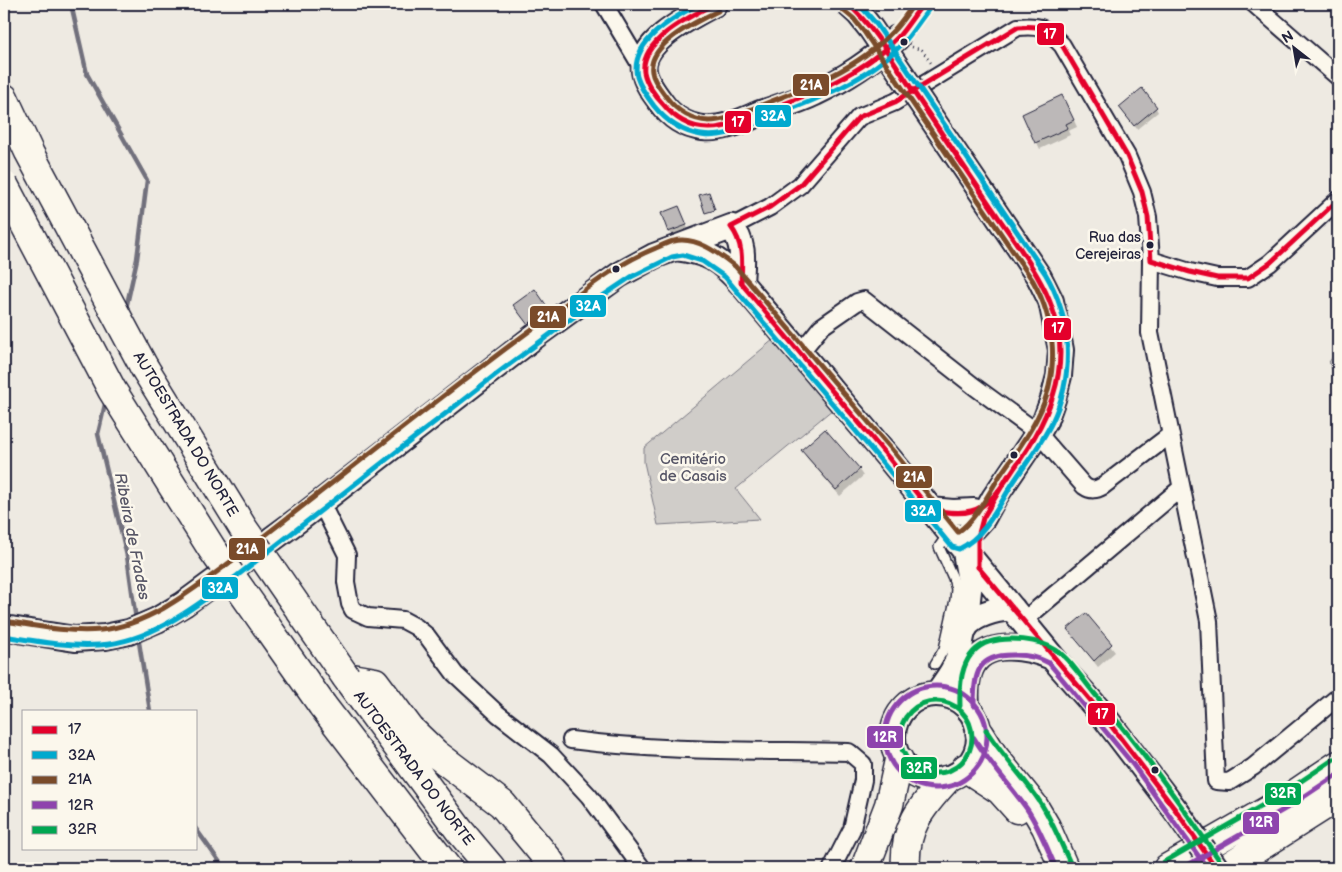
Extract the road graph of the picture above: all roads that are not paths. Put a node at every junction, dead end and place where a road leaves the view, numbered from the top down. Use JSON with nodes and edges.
{"nodes":[{"id":1,"x":604,"y":4,"type":"edge"},
{"id":2,"x":714,"y":4,"type":"edge"},
{"id":3,"x":848,"y":4,"type":"edge"},
{"id":4,"x":923,"y":4,"type":"edge"},
{"id":5,"x":1254,"y":4,"type":"edge"},
{"id":6,"x":895,"y":40,"type":"joint"},
{"id":7,"x":644,"y":71,"type":"junction"},
{"id":8,"x":1338,"y":76,"type":"edge"},
{"id":9,"x":4,"y":98,"type":"edge"},
{"id":10,"x":4,"y":185,"type":"edge"},
{"id":11,"x":1338,"y":200,"type":"edge"},
{"id":12,"x":726,"y":230,"type":"junction"},
{"id":13,"x":676,"y":248,"type":"junction"},
{"id":14,"x":1151,"y":260,"type":"junction"},
{"id":15,"x":735,"y":277,"type":"junction"},
{"id":16,"x":800,"y":353,"type":"junction"},
{"id":17,"x":1041,"y":427,"type":"junction"},
{"id":18,"x":1170,"y":435,"type":"junction"},
{"id":19,"x":1181,"y":488,"type":"junction"},
{"id":20,"x":321,"y":503,"type":"junction"},
{"id":21,"x":984,"y":509,"type":"junction"},
{"id":22,"x":930,"y":510,"type":"junction"},
{"id":23,"x":962,"y":549,"type":"junction"},
{"id":24,"x":1018,"y":615,"type":"junction"},
{"id":25,"x":4,"y":628,"type":"edge"},
{"id":26,"x":965,"y":628,"type":"junction"},
{"id":27,"x":992,"y":649,"type":"junction"},
{"id":28,"x":1052,"y":657,"type":"junction"},
{"id":29,"x":935,"y":664,"type":"dead end"},
{"id":30,"x":346,"y":677,"type":"junction"},
{"id":31,"x":937,"y":694,"type":"junction"},
{"id":32,"x":1338,"y":697,"type":"edge"},
{"id":33,"x":966,"y":706,"type":"junction"},
{"id":34,"x":980,"y":734,"type":"junction"},
{"id":35,"x":571,"y":740,"type":"dead end"},
{"id":36,"x":903,"y":764,"type":"junction"},
{"id":37,"x":1338,"y":764,"type":"edge"},
{"id":38,"x":956,"y":774,"type":"junction"},
{"id":39,"x":469,"y":778,"type":"junction"},
{"id":40,"x":1338,"y":797,"type":"edge"},
{"id":41,"x":1054,"y":863,"type":"edge"},
{"id":42,"x":447,"y":868,"type":"edge"},
{"id":43,"x":491,"y":868,"type":"edge"},
{"id":44,"x":535,"y":868,"type":"edge"},
{"id":45,"x":554,"y":868,"type":"edge"},
{"id":46,"x":642,"y":868,"type":"edge"},
{"id":47,"x":832,"y":868,"type":"edge"},
{"id":48,"x":865,"y":868,"type":"edge"},
{"id":49,"x":884,"y":868,"type":"edge"},
{"id":50,"x":906,"y":868,"type":"edge"},
{"id":51,"x":1168,"y":868,"type":"edge"},
{"id":52,"x":1216,"y":868,"type":"edge"},
{"id":53,"x":1226,"y":868,"type":"edge"}],
"edges":[{"from":1,"to":7,"type":"street"},
{"from":2,"to":7,"type":"street"},
{"from":3,"to":17,"type":"street","bridge":true},
{"from":4,"to":6,"type":"street"},
{"from":5,"to":8,"type":"street"},
{"from":6,"to":7,"type":"street"},
{"from":9,"to":30,"type":"highway","name":"AUTOESTRADA DO NORTE","bridge":true},
{"from":10,"to":42,"type":"highway","bridge":true},
{"from":11,"to":14,"type":"street"},
{"from":12,"to":13,"type":"street"},
{"from":12,"to":14,"type":"street"},
{"from":12,"to":15,"type":"street"},
{"from":13,"to":15,"type":"street"},
{"from":13,"to":20,"type":"street"},
{"from":14,"to":18,"type":"street"},
{"from":15,"to":16,"type":"street"},
{"from":16,"to":17,"type":"street"},
{"from":16,"to":22,"type":"street"},
{"from":17,"to":18,"type":"street"},
{"from":17,"to":21,"type":"street"},
{"from":18,"to":19,"type":"street"},
{"from":19,"to":24,"type":"street"},
{"from":19,"to":32,"type":"street"},
{"from":20,"to":25,"type":"street"},
{"from":20,"to":46,"type":"street"},
{"from":21,"to":22,"type":"street"},
{"from":21,"to":23,"type":"street"},
{"from":21,"to":23,"type":"street"},
{"from":22,"to":23,"type":"street"},
{"from":23,"to":24,"type":"street"},
{"from":23,"to":26,"type":"street"},
{"from":23,"to":29,"type":"lane"},
{"from":24,"to":26,"type":"street"},
{"from":24,"to":27,"type":"street"},
{"from":24,"to":28,"type":"street"},
{"from":26,"to":31,"type":"street"},
{"from":27,"to":28,"type":"street"},
{"from":27,"to":33,"type":"street"},
{"from":28,"to":52,"type":"street","bridge":true},
{"from":30,"to":39,"type":"highway"},
{"from":30,"to":43,"type":"highway","name":"AUTOESTRADA DO NORTE"},
{"from":31,"to":33,"type":"street"},
{"from":31,"to":36,"type":"street"},
{"from":33,"to":34,"type":"street"},
{"from":34,"to":38,"type":"street"},
{"from":34,"to":41,"type":"highway"},
{"from":35,"to":47,"type":"street"},
{"from":36,"to":38,"type":"street"},
{"from":36,"to":48,"type":"highway"},
{"from":36,"to":49,"type":"highway"},
{"from":37,"to":51,"type":"highway"},
{"from":38,"to":41,"type":"highway"},
{"from":38,"to":50,"type":"highway"},
{"from":39,"to":44,"type":"highway"},
{"from":39,"to":45,"type":"highway"},
{"from":40,"to":53,"type":"highway"}]}
